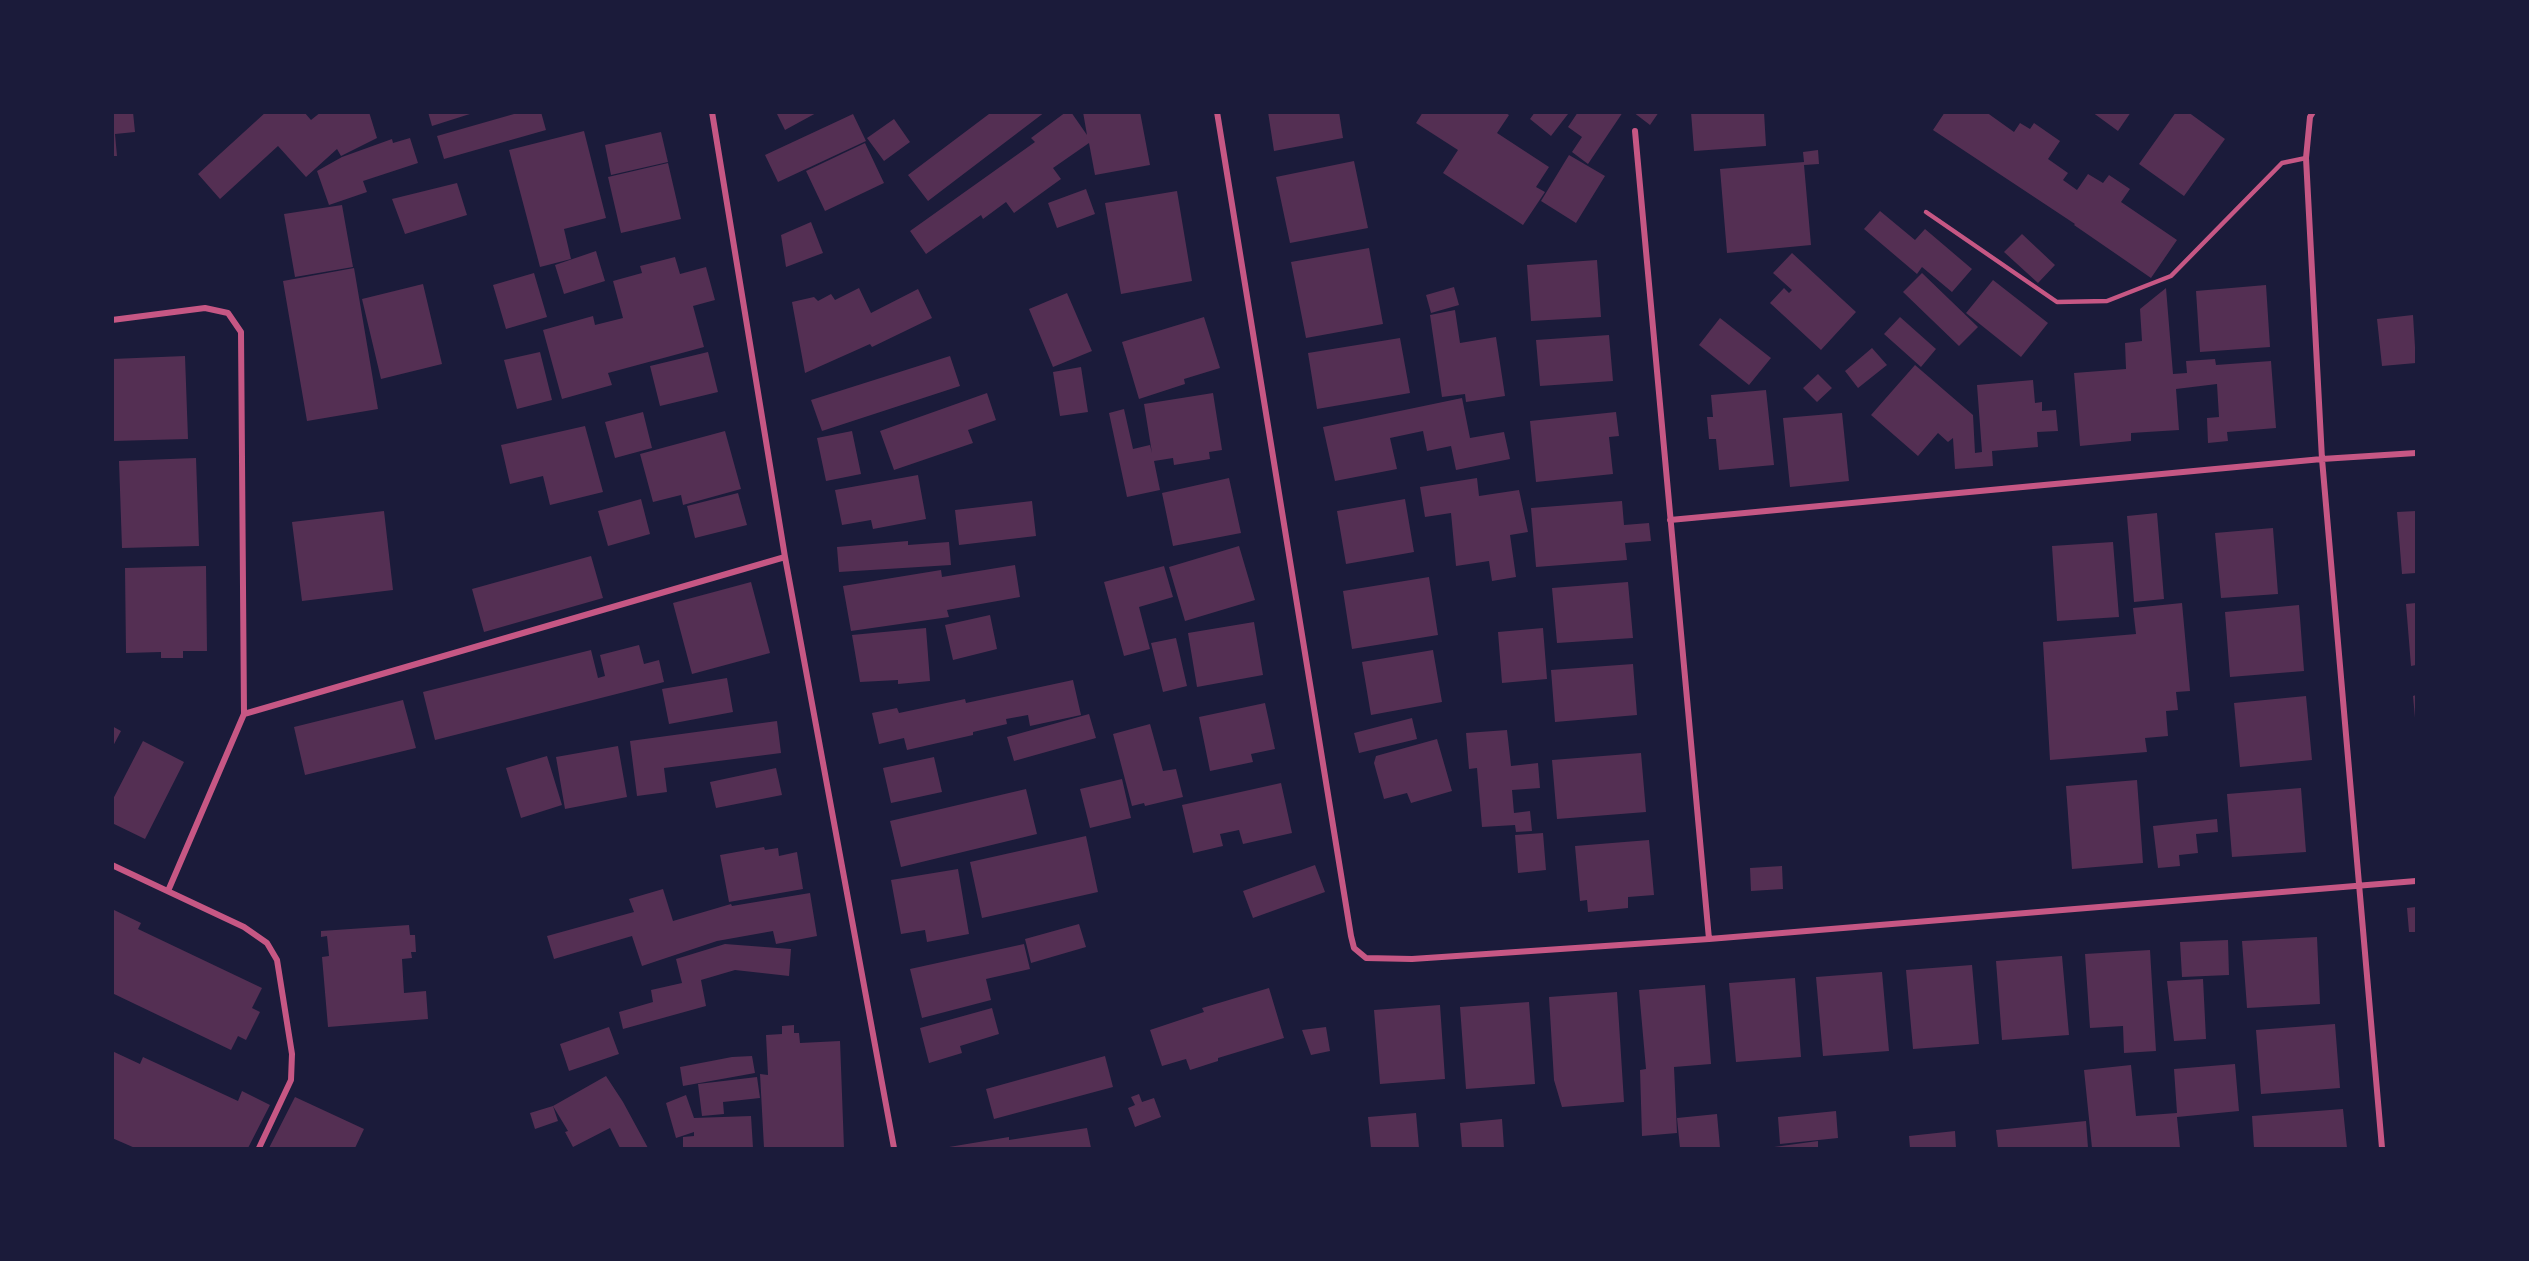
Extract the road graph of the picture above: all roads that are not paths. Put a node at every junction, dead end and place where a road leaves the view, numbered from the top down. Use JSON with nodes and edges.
{"nodes":[{"id":1,"x":712,"y":112,"type":"edge"},
{"id":2,"x":1217,"y":112,"type":"edge"},
{"id":3,"x":2310,"y":114,"type":"edge"},
{"id":4,"x":1635,"y":131,"type":"dead end"},
{"id":5,"x":2306,"y":158,"type":"junction"},
{"id":6,"x":1926,"y":212,"type":"dead end"},
{"id":7,"x":112,"y":320,"type":"edge"},
{"id":8,"x":2416,"y":453,"type":"edge"},
{"id":9,"x":2322,"y":459,"type":"junction"},
{"id":10,"x":1670,"y":520,"type":"junction"},
{"id":11,"x":785,"y":557,"type":"junction"},
{"id":12,"x":244,"y":714,"type":"junction"},
{"id":13,"x":112,"y":865,"type":"edge"},
{"id":14,"x":2416,"y":881,"type":"edge"},
{"id":15,"x":2359,"y":885,"type":"junction"},
{"id":16,"x":168,"y":891,"type":"junction"},
{"id":17,"x":1709,"y":939,"type":"junction"},
{"id":18,"x":259,"y":1149,"type":"edge"},
{"id":19,"x":894,"y":1149,"type":"edge"},
{"id":20,"x":2382,"y":1149,"type":"edge"}],
"edges":[{"from":1,"to":11,"type":"street"},
{"from":2,"to":17,"type":"street"},
{"from":3,"to":5,"type":"street"},
{"from":4,"to":10,"type":"street"},
{"from":5,"to":6,"type":"lane"},
{"from":5,"to":9,"type":"street"},
{"from":7,"to":12,"type":"street"},
{"from":8,"to":9,"type":"street"},
{"from":9,"to":10,"type":"street"},
{"from":9,"to":15,"type":"street"},
{"from":10,"to":17,"type":"street"},
{"from":11,"to":12,"type":"street"},
{"from":11,"to":19,"type":"street"},
{"from":12,"to":16,"type":"street"},
{"from":13,"to":16,"type":"street"},
{"from":14,"to":15,"type":"street"},
{"from":15,"to":17,"type":"street"},
{"from":15,"to":20,"type":"street"},
{"from":16,"to":18,"type":"street"}]}
